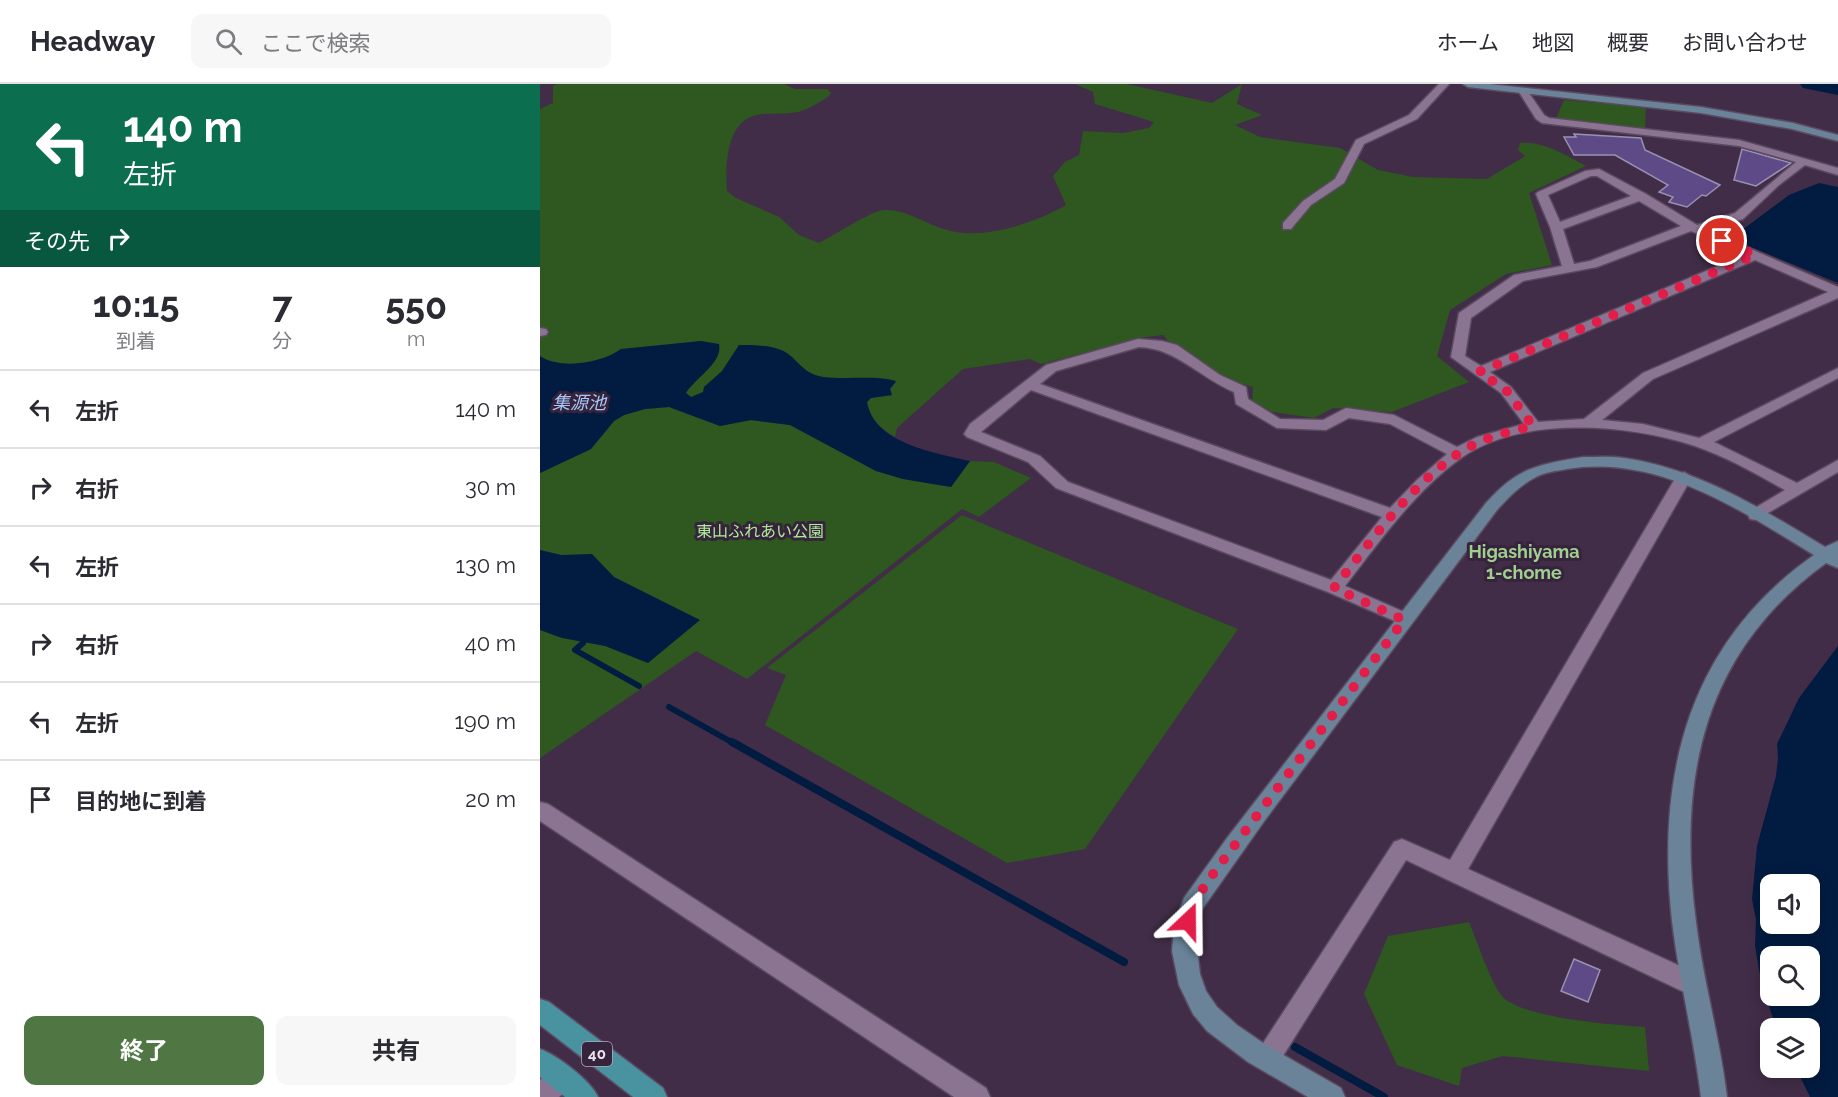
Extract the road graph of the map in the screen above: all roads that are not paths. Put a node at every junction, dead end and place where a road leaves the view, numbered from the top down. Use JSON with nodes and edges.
{"nodes":[{"id":1,"x":1444,"y":84,"type":"edge"},
{"id":2,"x":1468,"y":84,"type":"edge"},
{"id":3,"x":1509,"y":87,"type":"edge"},
{"id":4,"x":1524,"y":92,"type":"junction"},
{"id":5,"x":1838,"y":138,"type":"edge"},
{"id":6,"x":1804,"y":161,"type":"junction"},
{"id":7,"x":1838,"y":172,"type":"edge"},
{"id":8,"x":1642,"y":196,"type":"junction"},
{"id":9,"x":1287,"y":225,"type":"dead end"},
{"id":10,"x":1556,"y":227,"type":"junction"},
{"id":11,"x":1693,"y":228,"type":"junction"},
{"id":12,"x":1755,"y":255,"type":"junction"},
{"id":13,"x":1569,"y":269,"type":"junction"},
{"id":14,"x":1838,"y":292,"type":"edge"},
{"id":15,"x":1479,"y":372,"type":"junction"},
{"id":16,"x":1838,"y":372,"type":"edge"},
{"id":17,"x":1030,"y":385,"type":"junction"},
{"id":18,"x":1589,"y":423,"type":"junction"},
{"id":19,"x":1533,"y":426,"type":"junction"},
{"id":20,"x":1701,"y":443,"type":"junction"},
{"id":21,"x":1458,"y":454,"type":"junction"},
{"id":22,"x":1838,"y":465,"type":"edge"},
{"id":23,"x":1684,"y":477,"type":"junction"},
{"id":24,"x":1795,"y":489,"type":"junction"},
{"id":25,"x":1393,"y":515,"type":"junction"},
{"id":26,"x":1756,"y":515,"type":"junction"},
{"id":27,"x":1833,"y":554,"type":"edge"},
{"id":28,"x":1334,"y":588,"type":"junction"},
{"id":29,"x":1404,"y":620,"type":"junction"},
{"id":30,"x":540,"y":810,"type":"edge"},
{"id":31,"x":1454,"y":873,"type":"junction"},
{"id":32,"x":1693,"y":984,"type":"junction"},
{"id":33,"x":540,"y":1010,"type":"edge"},
{"id":34,"x":1267,"y":1059,"type":"junction"},
{"id":35,"x":540,"y":1061,"type":"edge"},
{"id":36,"x":562,"y":1078,"type":"junction"},
{"id":37,"x":540,"y":1097,"type":"edge"},
{"id":38,"x":585,"y":1097,"type":"edge"},
{"id":39,"x":654,"y":1097,"type":"edge"},
{"id":40,"x":977,"y":1097,"type":"edge"},
{"id":41,"x":1332,"y":1097,"type":"edge"},
{"id":42,"x":1714,"y":1097,"type":"edge"}],
"edges":[{"from":1,"to":9,"type":"street"},
{"from":2,"to":3,"type":"street"},
{"from":3,"to":4,"type":"street"},
{"from":4,"to":5,"type":"street"},
{"from":4,"to":6,"type":"street"},
{"from":6,"to":7,"type":"street"},
{"from":6,"to":11,"type":"street"},
{"from":8,"to":10,"type":"street"},
{"from":8,"to":10,"type":"street"},
{"from":8,"to":11,"type":"street"},
{"from":10,"to":13,"type":"street"},
{"from":11,"to":12,"type":"street"},
{"from":11,"to":13,"type":"street"},
{"from":12,"to":14,"type":"street"},
{"from":12,"to":15,"type":"street"},
{"from":13,"to":15,"type":"street"},
{"from":14,"to":18,"type":"street"},
{"from":15,"to":19,"type":"street"},
{"from":16,"to":20,"type":"street"},
{"from":17,"to":21,"type":"street"},
{"from":17,"to":25,"type":"street"},
{"from":17,"to":28,"type":"street"},
{"from":18,"to":19,"type":"street"},
{"from":18,"to":20,"type":"street"},
{"from":19,"to":21,"type":"street"},
{"from":20,"to":24,"type":"street"},
{"from":21,"to":25,"type":"street"},
{"from":22,"to":24,"type":"street"},
{"from":23,"to":26,"type":"street"},
{"from":23,"to":29,"type":"street"},
{"from":23,"to":31,"type":"street"},
{"from":24,"to":26,"type":"street"},
{"from":25,"to":28,"type":"street"},
{"from":26,"to":27,"type":"street"},
{"from":27,"to":32,"type":"street"},
{"from":28,"to":29,"type":"street"},
{"from":29,"to":34,"type":"street"},
{"from":30,"to":40,"type":"street"},
{"from":31,"to":32,"type":"street"},
{"from":31,"to":34,"type":"street"},
{"from":32,"to":42,"type":"street"},
{"from":33,"to":39,"type":"main road","number":"40"},
{"from":34,"to":41,"type":"street"},
{"from":35,"to":36,"type":"main road","number":"40"},
{"from":36,"to":37,"type":"street"},
{"from":36,"to":38,"type":"main road","number":"40"}]}
